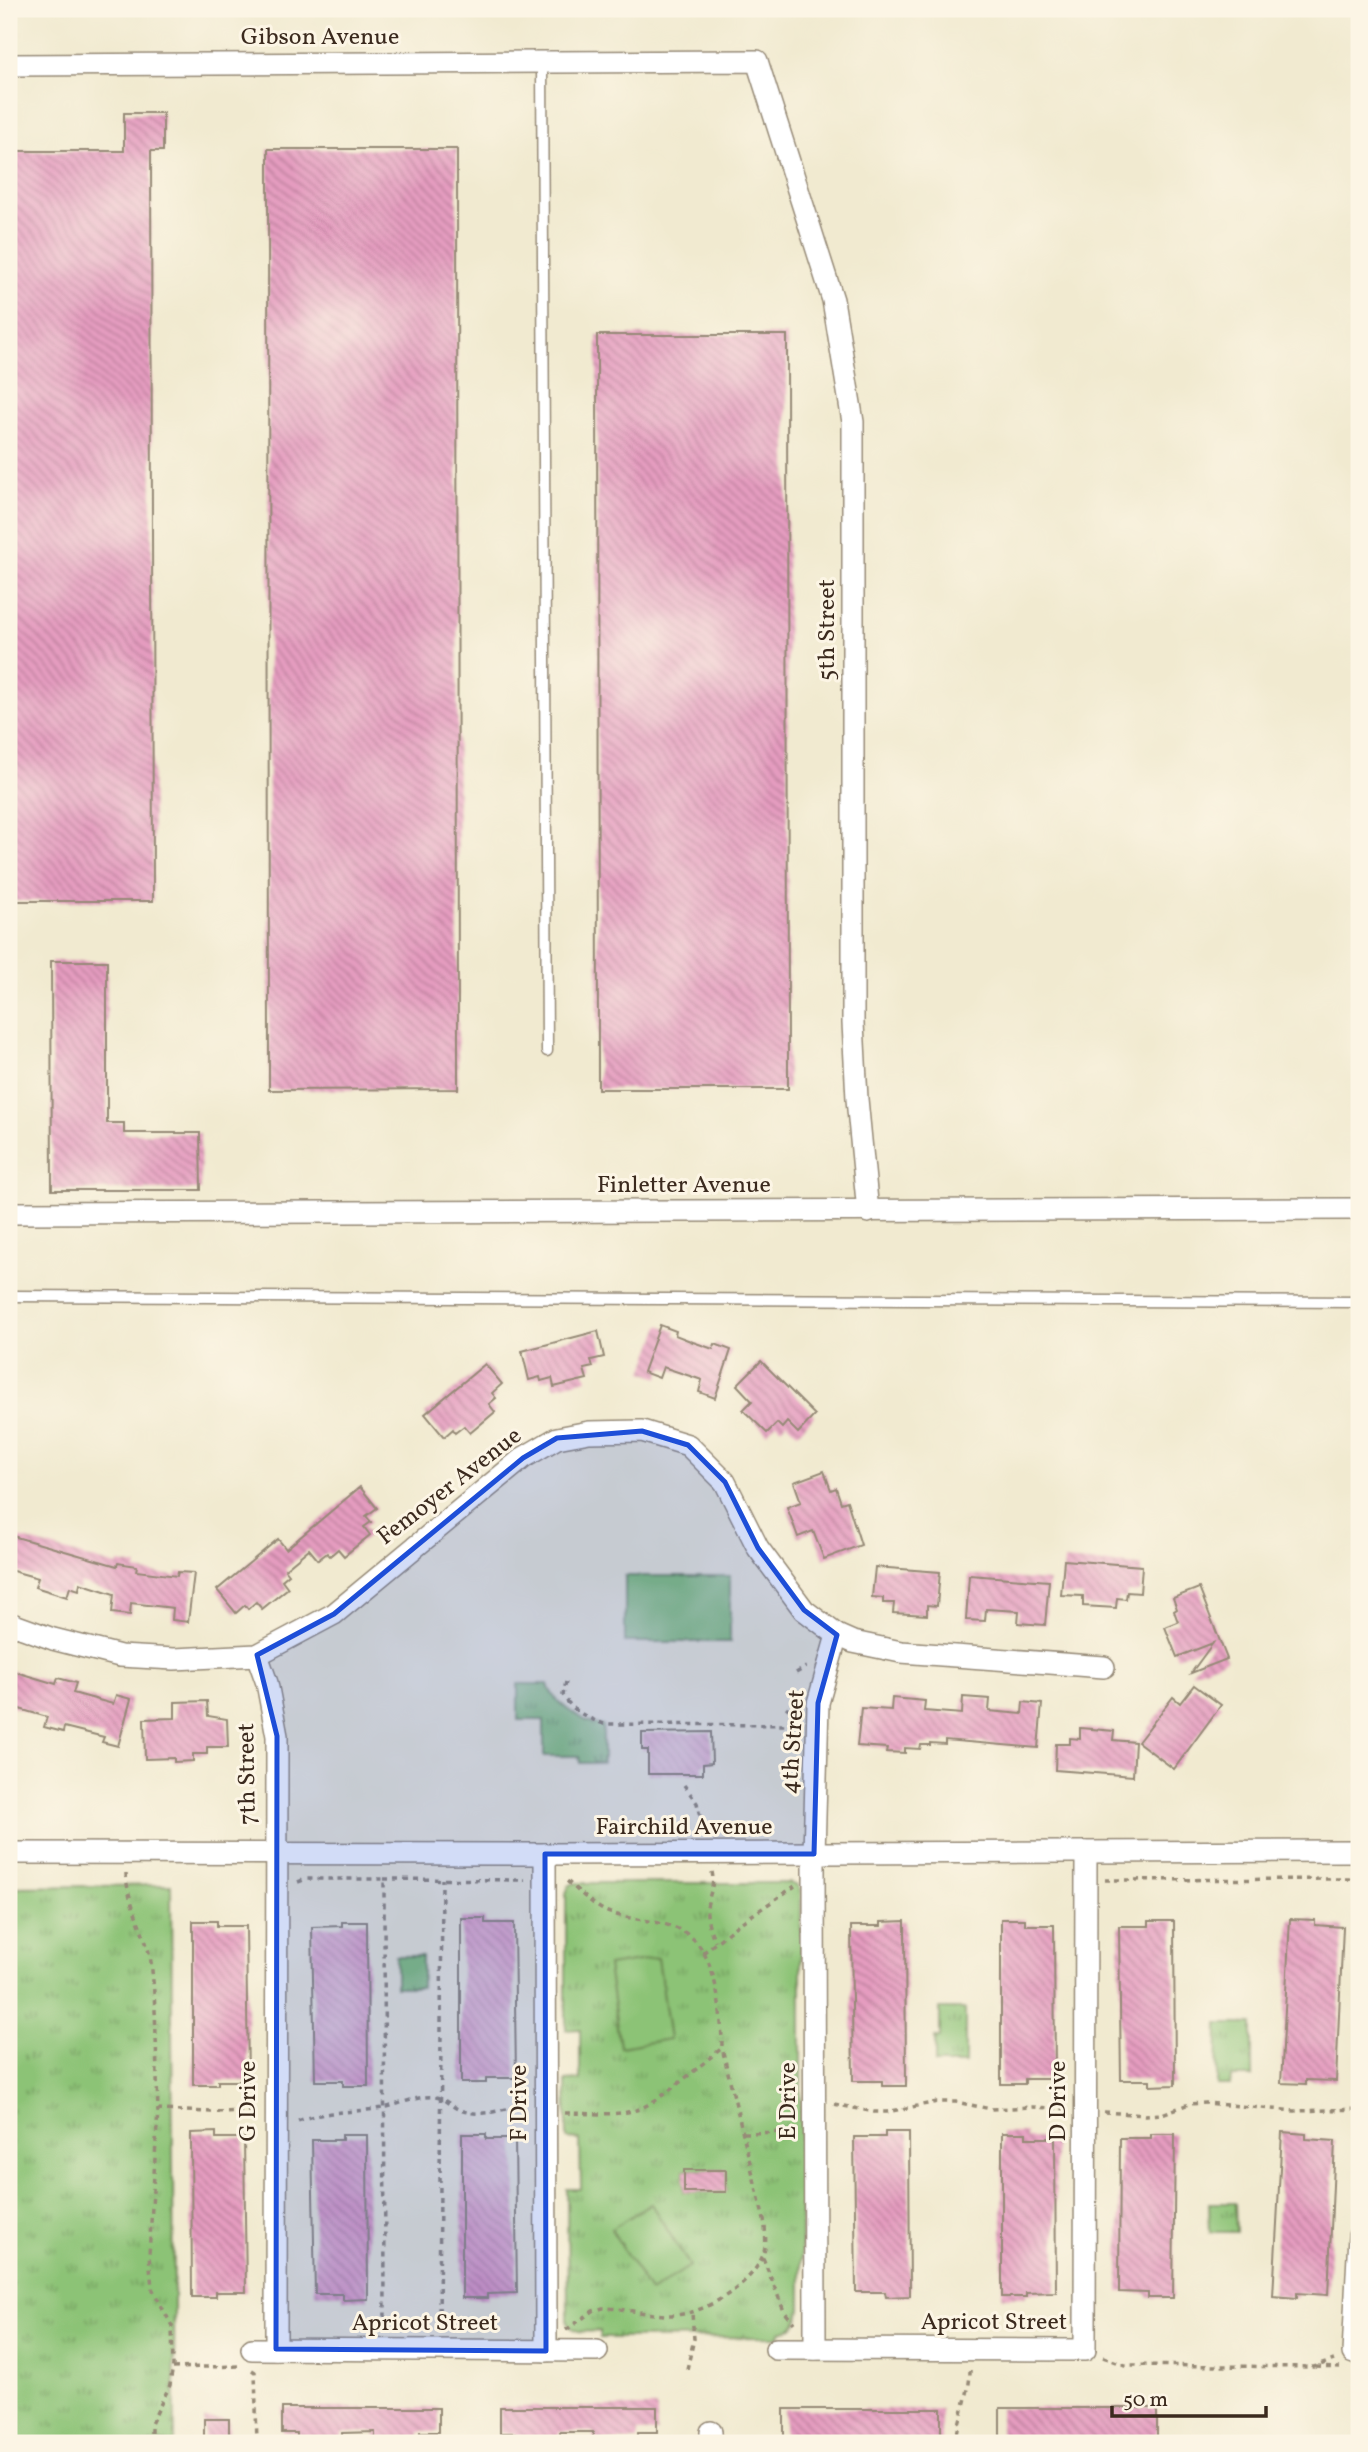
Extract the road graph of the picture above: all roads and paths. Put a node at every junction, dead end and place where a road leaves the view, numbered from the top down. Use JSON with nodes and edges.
{"nodes":[{"id":1,"x":757,"y":61,"type":"joint"},
{"id":2,"x":542,"y":63,"type":"junction"},
{"id":3,"x":9,"y":65,"type":"edge"},
{"id":4,"x":547,"y":1051,"type":"dead end"},
{"id":5,"x":1359,"y":1209,"type":"edge"},
{"id":6,"x":868,"y":1212,"type":"junction"},
{"id":7,"x":9,"y":1213,"type":"edge"},
{"id":8,"x":9,"y":1296,"type":"edge"},
{"id":9,"x":1359,"y":1302,"type":"edge"},
{"id":10,"x":9,"y":1623,"type":"edge"},
{"id":11,"x":837,"y":1635,"type":"junction"},
{"id":12,"x":257,"y":1655,"type":"junction"},
{"id":13,"x":1104,"y":1667,"type":"dead end"},
{"id":14,"x":566,"y":1682,"type":"dead end"},
{"id":15,"x":786,"y":1707,"type":"dead end"},
{"id":16,"x":684,"y":1785,"type":"dead end"},
{"id":17,"x":1359,"y":1851,"type":"edge"},
{"id":18,"x":1086,"y":1852,"type":"junction"},
{"id":19,"x":9,"y":1853,"type":"edge"},
{"id":20,"x":126,"y":1853,"type":"junction"},
{"id":21,"x":275,"y":1853,"type":"junction"},
{"id":22,"x":545,"y":1854,"type":"junction"},
{"id":23,"x":708,"y":1854,"type":"junction"},
{"id":24,"x":814,"y":1854,"type":"junction"},
{"id":25,"x":384,"y":1879,"type":"junction"},
{"id":26,"x":442,"y":1879,"type":"junction"},
{"id":27,"x":529,"y":1881,"type":"dead end"},
{"id":28,"x":567,"y":1881,"type":"dead end"},
{"id":29,"x":800,"y":1883,"type":"dead end"},
{"id":30,"x":1100,"y":1885,"type":"dead end"},
{"id":31,"x":1359,"y":1885,"type":"edge"},
{"id":32,"x":293,"y":1888,"type":"dead end"},
{"id":33,"x":715,"y":1941,"type":"junction"},
{"id":34,"x":703,"y":1953,"type":"junction"},
{"id":35,"x":722,"y":2048,"type":"junction"},
{"id":36,"x":441,"y":2098,"type":"junction"},
{"id":37,"x":546,"y":2107,"type":"junction"},
{"id":38,"x":383,"y":2108,"type":"junction"},
{"id":39,"x":158,"y":2110,"type":"junction"},
{"id":40,"x":275,"y":2118,"type":"junction"},
{"id":41,"x":815,"y":2131,"type":"junction"},
{"id":42,"x":744,"y":2133,"type":"junction"},
{"id":43,"x":1359,"y":2236,"type":"edge"},
{"id":44,"x":762,"y":2256,"type":"junction"},
{"id":45,"x":692,"y":2312,"type":"junction"},
{"id":46,"x":252,"y":2349,"type":"dead end"},
{"id":47,"x":276,"y":2349,"type":"junction"},
{"id":48,"x":776,"y":2349,"type":"dead end"},
{"id":49,"x":815,"y":2349,"type":"junction"},
{"id":50,"x":969,"y":2349,"type":"junction"},
{"id":51,"x":385,"y":2350,"type":"junction"},
{"id":52,"x":439,"y":2350,"type":"junction"},
{"id":53,"x":1085,"y":2350,"type":"junction"},
{"id":54,"x":546,"y":2351,"type":"junction"},
{"id":55,"x":597,"y":2351,"type":"dead end"},
{"id":56,"x":1356,"y":2353,"type":"edge"},
{"id":57,"x":173,"y":2368,"type":"junction"},
{"id":58,"x":687,"y":2369,"type":"dead end"},
{"id":59,"x":151,"y":2443,"type":"edge"},
{"id":60,"x":257,"y":2443,"type":"edge"},
{"id":61,"x":956,"y":2443,"type":"edge"}],
"edges":[{"from":1,"to":2,"type":"street","name":"Gibson Avenue"},
{"from":1,"to":6,"type":"street","name":"5th Street"},
{"from":2,"to":3,"type":"street","name":"Gibson Avenue"},
{"from":2,"to":4,"type":"lane"},
{"from":5,"to":6,"type":"street","name":"Finletter Avenue"},
{"from":6,"to":7,"type":"street","name":"Finletter Avenue"},
{"from":8,"to":9,"type":"lane"},
{"from":10,"to":12,"type":"street","name":"Femoyer Avenue"},
{"from":11,"to":12,"type":"street","name":"Femoyer Avenue"},
{"from":11,"to":13,"type":"street","name":"Femoyer Avenue"},
{"from":11,"to":24,"type":"street","name":"4th Street"},
{"from":12,"to":21,"type":"street","name":"7th Street"},
{"from":14,"to":15,"type":"path"},
{"from":16,"to":23,"type":"path"},
{"from":17,"to":18,"type":"street","name":"Fairchild Avenue"},
{"from":18,"to":24,"type":"street","name":"Fairchild Avenue"},
{"from":18,"to":53,"type":"street","name":"D Drive"},
{"from":19,"to":20,"type":"street","name":"Fairchild Avenue"},
{"from":20,"to":21,"type":"street","name":"Fairchild Avenue"},
{"from":20,"to":39,"type":"path"},
{"from":21,"to":22,"type":"street","name":"Fairchild Avenue"},
{"from":21,"to":40,"type":"street","name":"G Drive"},
{"from":22,"to":23,"type":"street","name":"Fairchild Avenue"},
{"from":22,"to":37,"type":"street","name":"F Drive"},
{"from":23,"to":24,"type":"street","name":"Fairchild Avenue"},
{"from":23,"to":33,"type":"path"},
{"from":24,"to":41,"type":"street","name":"E Drive"},
{"from":25,"to":26,"type":"path"},
{"from":25,"to":32,"type":"path"},
{"from":25,"to":38,"type":"path"},
{"from":26,"to":27,"type":"path"},
{"from":26,"to":36,"type":"path"},
{"from":28,"to":34,"type":"path"},
{"from":29,"to":33,"type":"path"},
{"from":30,"to":31,"type":"path"},
{"from":33,"to":34,"type":"path"},
{"from":34,"to":35,"type":"path"},
{"from":35,"to":37,"type":"path"},
{"from":35,"to":42,"type":"path"},
{"from":36,"to":37,"type":"path"},
{"from":36,"to":38,"type":"path"},
{"from":36,"to":52,"type":"path"},
{"from":37,"to":54,"type":"street","name":"F Drive"},
{"from":38,"to":40,"type":"path"},
{"from":38,"to":51,"type":"path"},
{"from":39,"to":40,"type":"path"},
{"from":39,"to":57,"type":"path"},
{"from":40,"to":47,"type":"street","name":"G Drive"},
{"from":41,"to":42,"type":"path"},
{"from":41,"to":49,"type":"street","name":"E Drive"},
{"from":42,"to":44,"type":"path"},
{"from":43,"to":56,"type":"street"},
{"from":44,"to":45,"type":"path"},
{"from":44,"to":49,"type":"path"},
{"from":45,"to":54,"type":"path"},
{"from":45,"to":58,"type":"path"},
{"from":46,"to":47,"type":"street","name":"Apricot Street"},
{"from":47,"to":51,"type":"street","name":"Apricot Street"},
{"from":48,"to":49,"type":"street","name":"Apricot Street"},
{"from":49,"to":50,"type":"street","name":"Apricot Street"},
{"from":50,"to":53,"type":"street","name":"Apricot Street"},
{"from":50,"to":61,"type":"path"},
{"from":51,"to":52,"type":"street","name":"Apricot Street"},
{"from":52,"to":54,"type":"street","name":"Apricot Street"},
{"from":53,"to":56,"type":"path"},
{"from":54,"to":55,"type":"street","name":"Apricot Street"},
{"from":57,"to":59,"type":"path"},
{"from":57,"to":60,"type":"path"}]}
